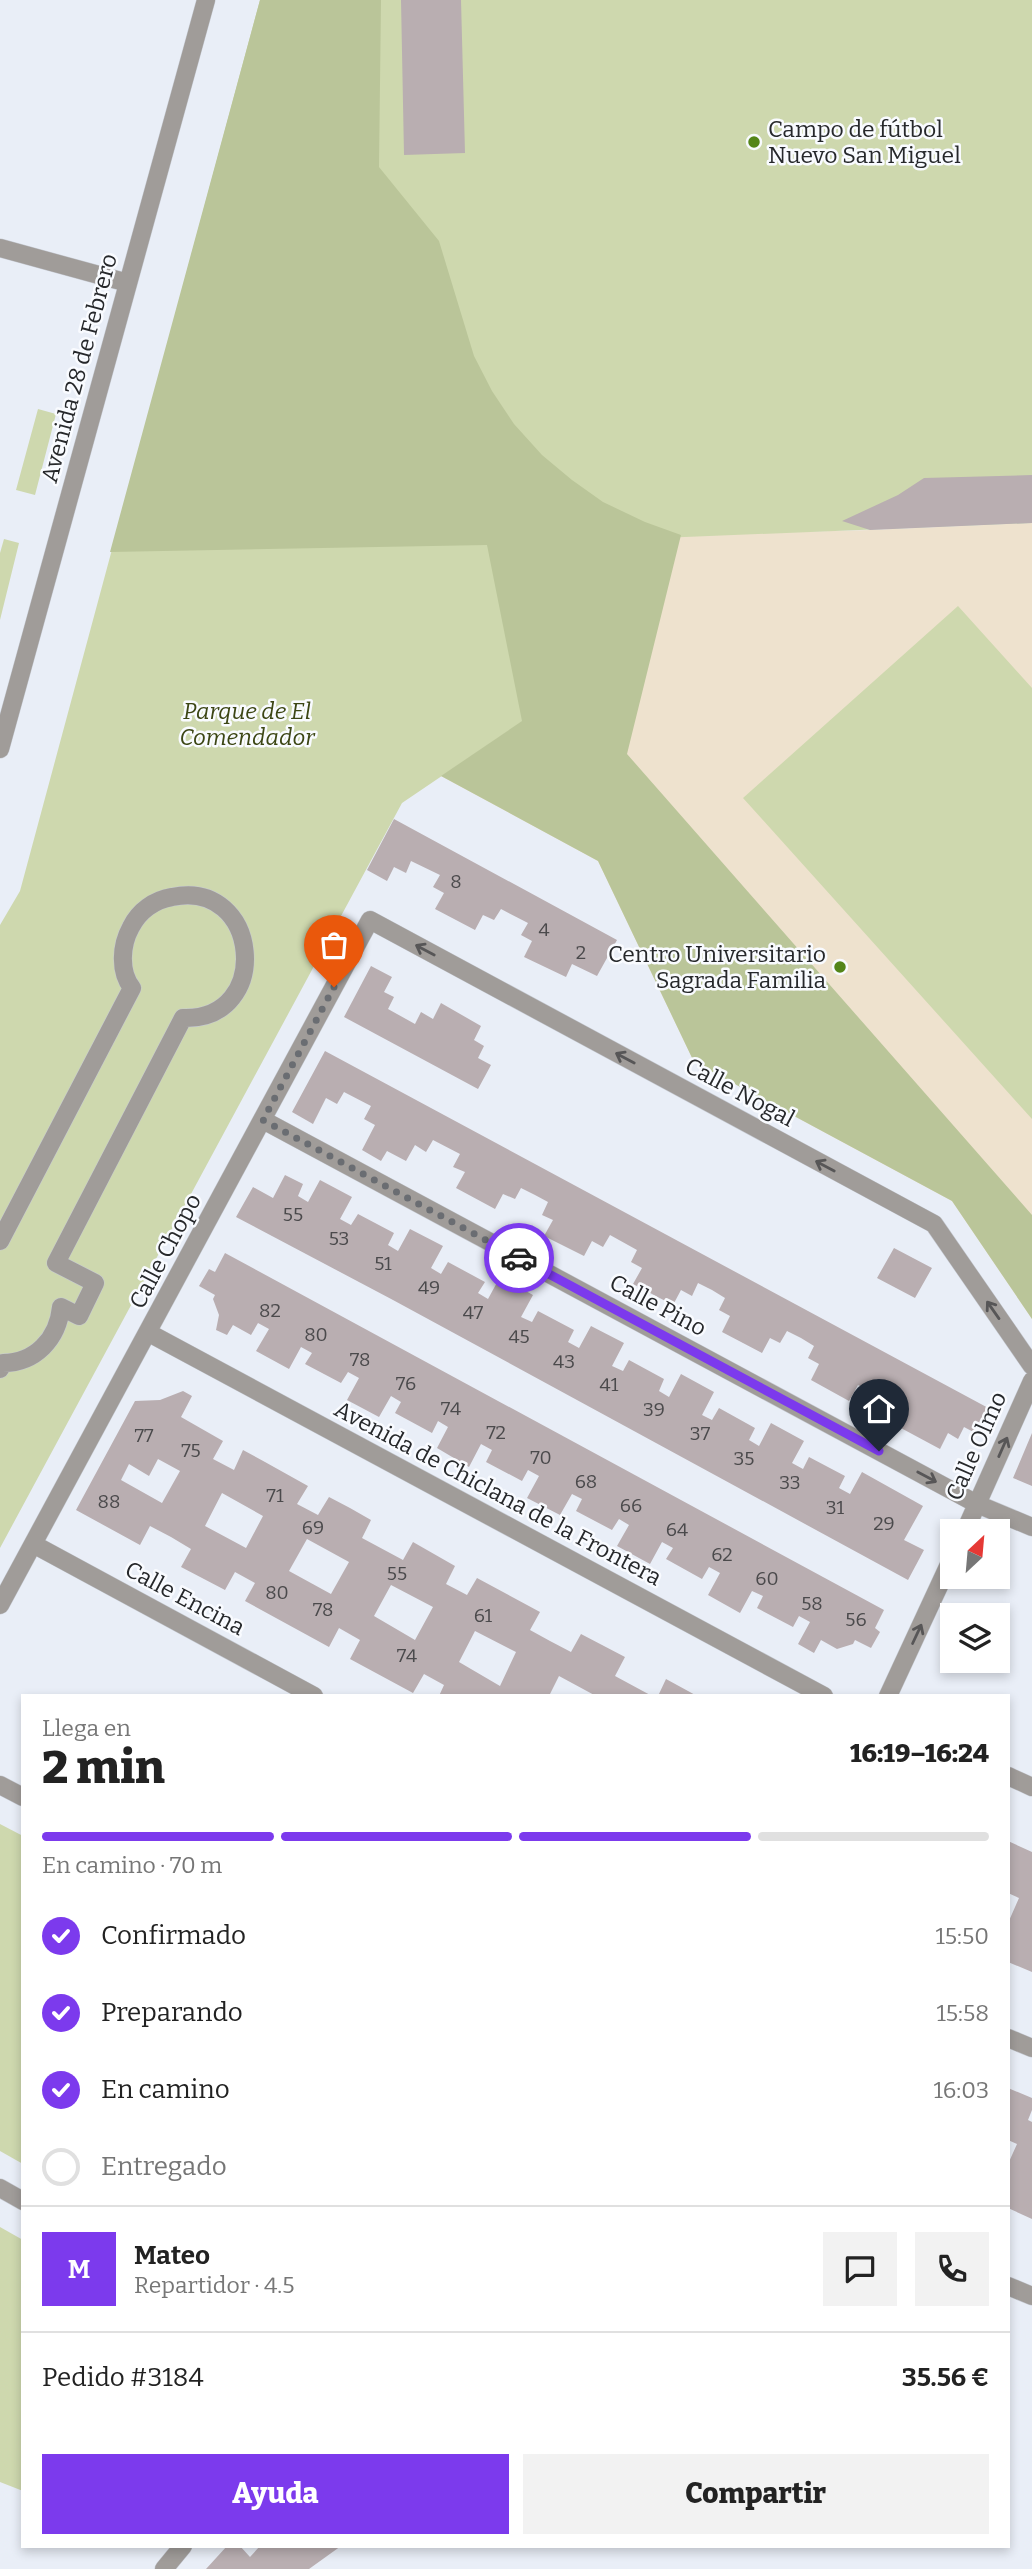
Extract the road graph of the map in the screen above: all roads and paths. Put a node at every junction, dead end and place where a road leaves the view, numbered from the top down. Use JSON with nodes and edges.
{"nodes":[{"id":1,"x":206,"y":0,"type":"edge"},
{"id":2,"x":0,"y":248,"type":"edge"},
{"id":3,"x":128,"y":283,"type":"junction"},
{"id":4,"x":0,"y":750,"type":"edge"},
{"id":5,"x":370,"y":920,"type":"joint"},
{"id":6,"x":263,"y":1120,"type":"junction"},
{"id":7,"x":0,"y":1241,"type":"edge"},
{"id":8,"x":149,"y":1333,"type":"junction"},
{"id":9,"x":1032,"y":1366,"type":"edge"},
{"id":10,"x":0,"y":1369,"type":"edge"},
{"id":11,"x":1032,"y":1381,"type":"edge"},
{"id":12,"x":977,"y":1504,"type":"junction"},
{"id":13,"x":970,"y":1519,"type":"edge"},
{"id":14,"x":1032,"y":1527,"type":"edge"},
{"id":15,"x":33,"y":1544,"type":"junction"},
{"id":16,"x":940,"y":1584,"type":"edge"},
{"id":17,"x":0,"y":1605,"type":"edge"},
{"id":18,"x":310,"y":1694,"type":"edge"},
{"id":19,"x":820,"y":1694,"type":"edge"},
{"id":20,"x":889,"y":1694,"type":"edge"},
{"id":21,"x":1010,"y":1777,"type":"edge"},
{"id":22,"x":0,"y":1785,"type":"edge"},
{"id":23,"x":1032,"y":1787,"type":"edge"},
{"id":24,"x":21,"y":1796,"type":"edge"},
{"id":25,"x":1010,"y":2039,"type":"edge"},
{"id":26,"x":1032,"y":2048,"type":"edge"},
{"id":27,"x":0,"y":2188,"type":"edge"},
{"id":28,"x":21,"y":2200,"type":"edge"},
{"id":29,"x":1010,"y":2287,"type":"edge"},
{"id":30,"x":1032,"y":2296,"type":"edge"},
{"id":31,"x":181,"y":2548,"type":"edge"},
{"id":32,"x":164,"y":2569,"type":"edge"}],
"edges":[{"from":1,"to":3,"type":"street","name":"Avenida 28 de Febrero"},
{"from":2,"to":3,"type":"street"},
{"from":3,"to":4,"type":"street","name":"Avenida 28 de Febrero"},
{"from":5,"to":6,"type":"street","name":"Calle Chopo"},
{"from":9,"to":5,"type":"street","name":"Calle Nogal","one_way":true},
{"from":6,"to":8,"type":"street","name":"Calle Chopo"},
{"from":6,"to":12,"type":"street","name":"Calle Pino","one_way":true},
{"from":7,"to":10,"type":"street"},
{"from":8,"to":15,"type":"street","name":"Calle Chopo"},
{"from":8,"to":19,"type":"street","name":"Avenida de Chiclana de la Frontera"},
{"from":12,"to":11,"type":"street","name":"Calle Olmo","one_way":true},
{"from":12,"to":13,"type":"street","name":"Calle Olmo"},
{"from":12,"to":14,"type":"street","name":"Calle Pino"},
{"from":15,"to":17,"type":"street","name":"Calle Chopo"},
{"from":15,"to":18,"type":"street","name":"Calle Encina"},
{"from":20,"to":16,"type":"street","one_way":true},
{"from":21,"to":23,"type":"street"},
{"from":22,"to":24,"type":"street"},
{"from":25,"to":26,"type":"street"},
{"from":27,"to":28,"type":"street"},
{"from":29,"to":30,"type":"street"},
{"from":31,"to":32,"type":"street"}]}
